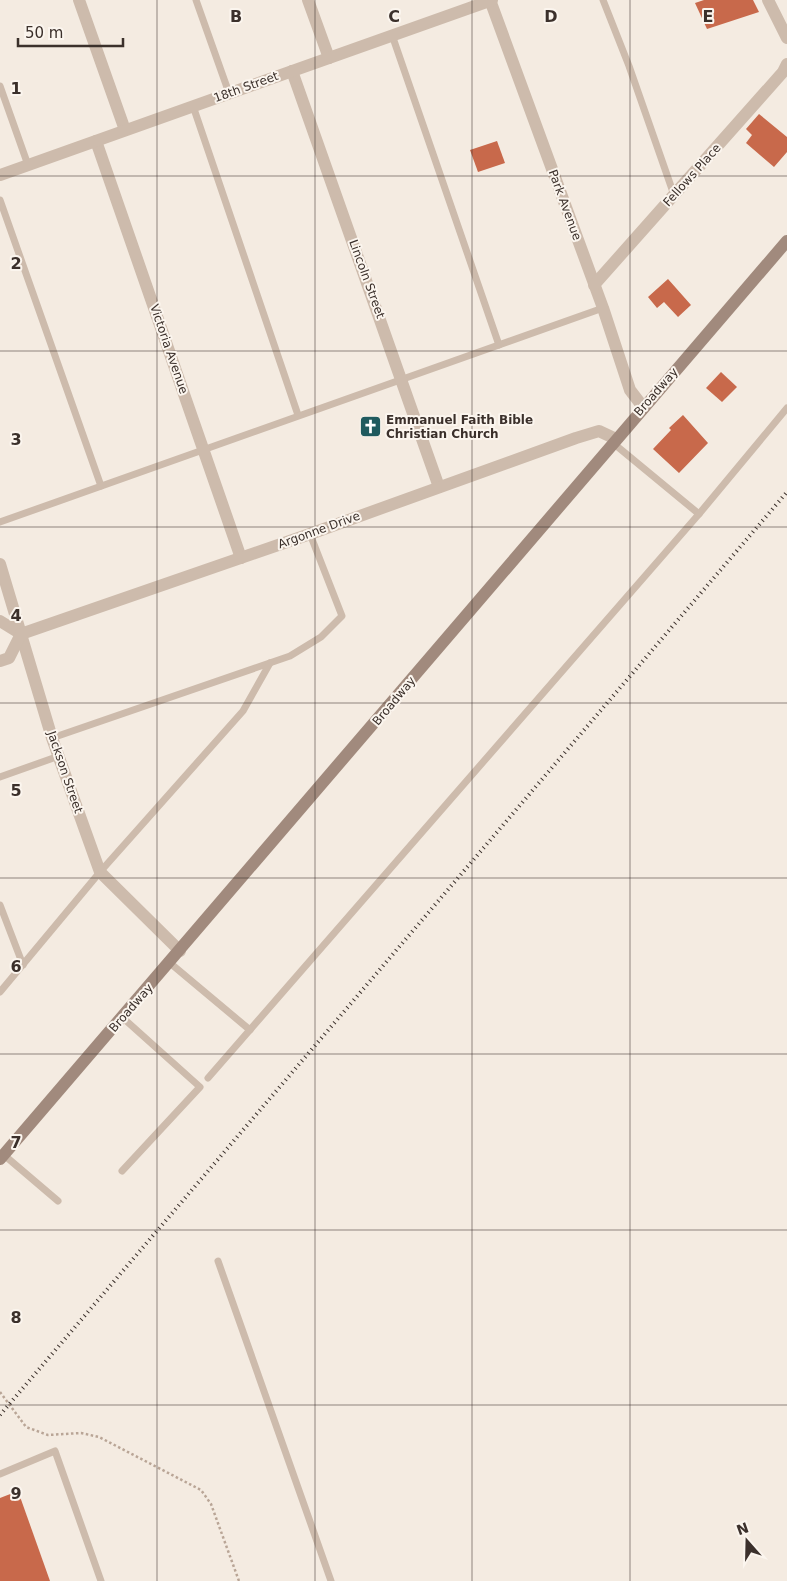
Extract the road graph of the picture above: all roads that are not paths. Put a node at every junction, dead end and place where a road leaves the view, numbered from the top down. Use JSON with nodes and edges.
{"nodes":[{"id":1,"x":80,"y":0,"type":"edge"},
{"id":2,"x":196,"y":0,"type":"edge"},
{"id":3,"x":308,"y":0,"type":"edge"},
{"id":4,"x":491,"y":0,"type":"edge"},
{"id":5,"x":603,"y":0,"type":"edge"},
{"id":6,"x":768,"y":0,"type":"edge"},
{"id":7,"x":392,"y":35,"type":"junction"},
{"id":8,"x":787,"y":38,"type":"edge"},
{"id":9,"x":329,"y":58,"type":"junction"},
{"id":10,"x":787,"y":64,"type":"edge"},
{"id":11,"x":292,"y":71,"type":"junction"},
{"id":12,"x":0,"y":86,"type":"edge"},
{"id":13,"x":229,"y":93,"type":"junction"},
{"id":14,"x":193,"y":106,"type":"junction"},
{"id":15,"x":126,"y":130,"type":"junction"},
{"id":16,"x":96,"y":141,"type":"junction"},
{"id":17,"x":28,"y":165,"type":"junction"},
{"id":18,"x":0,"y":175,"type":"edge"},
{"id":19,"x":674,"y":195,"type":"junction"},
{"id":20,"x":0,"y":200,"type":"edge"},
{"id":21,"x":787,"y":241,"type":"edge"},
{"id":22,"x":594,"y":285,"type":"junction"},
{"id":23,"x":603,"y":308,"type":"junction"},
{"id":24,"x":499,"y":344,"type":"junction"},
{"id":25,"x":402,"y":379,"type":"junction"},
{"id":26,"x":643,"y":407,"type":"junction"},
{"id":27,"x":787,"y":408,"type":"edge"},
{"id":28,"x":298,"y":415,"type":"junction"},
{"id":29,"x":614,"y":441,"type":"junction"},
{"id":30,"x":203,"y":448,"type":"junction"},
{"id":31,"x":102,"y":486,"type":"junction"},
{"id":32,"x":439,"y":487,"type":"junction"},
{"id":33,"x":700,"y":514,"type":"junction"},
{"id":34,"x":0,"y":522,"type":"edge"},
{"id":35,"x":310,"y":534,"type":"junction"},
{"id":36,"x":241,"y":558,"type":"junction"},
{"id":37,"x":0,"y":564,"type":"edge"},
{"id":38,"x":0,"y":621,"type":"edge"},
{"id":39,"x":21,"y":634,"type":"junction"},
{"id":40,"x":0,"y":661,"type":"edge"},
{"id":41,"x":270,"y":663,"type":"junction"},
{"id":42,"x":52,"y":738,"type":"junction"},
{"id":43,"x":59,"y":756,"type":"junction"},
{"id":44,"x":0,"y":777,"type":"edge"},
{"id":45,"x":100,"y":872,"type":"junction"},
{"id":46,"x":0,"y":905,"type":"edge"},
{"id":47,"x":180,"y":951,"type":"junction"},
{"id":48,"x":170,"y":963,"type":"junction"},
{"id":49,"x":23,"y":965,"type":"junction"},
{"id":50,"x":0,"y":992,"type":"edge"},
{"id":51,"x":122,"y":1018,"type":"junction"},
{"id":52,"x":250,"y":1030,"type":"junction"},
{"id":53,"x":208,"y":1078,"type":"dead end"},
{"id":54,"x":2,"y":1157,"type":"edge"},
{"id":55,"x":122,"y":1172,"type":"dead end"},
{"id":56,"x":58,"y":1201,"type":"dead end"},
{"id":57,"x":218,"y":1261,"type":"dead end"},
{"id":58,"x":1,"y":1473,"type":"edge"},
{"id":59,"x":101,"y":1581,"type":"edge"},
{"id":60,"x":331,"y":1581,"type":"edge"}],
"edges":[{"from":1,"to":15,"type":"street"},
{"from":2,"to":13,"type":"lane"},
{"from":3,"to":9,"type":"street"},
{"from":4,"to":7,"type":"street","name":"18th Street"},
{"from":4,"to":22,"type":"street","name":"Park Avenue"},
{"from":5,"to":19,"type":"lane"},
{"from":6,"to":8,"type":"street"},
{"from":7,"to":9,"type":"street","name":"18th Street"},
{"from":7,"to":24,"type":"lane"},
{"from":9,"to":11,"type":"street","name":"18th Street"},
{"from":10,"to":19,"type":"street","name":"Fellows Place"},
{"from":11,"to":13,"type":"street","name":"18th Street"},
{"from":11,"to":25,"type":"street","name":"Lincoln Street"},
{"from":12,"to":17,"type":"lane"},
{"from":13,"to":14,"type":"street","name":"18th Street"},
{"from":14,"to":15,"type":"street","name":"18th Street"},
{"from":14,"to":28,"type":"lane"},
{"from":15,"to":16,"type":"street","name":"18th Street"},
{"from":16,"to":17,"type":"street","name":"18th Street"},
{"from":16,"to":30,"type":"street","name":"Victoria Avenue"},
{"from":17,"to":18,"type":"street","name":"18th Street"},
{"from":19,"to":22,"type":"street","name":"Fellows Place"},
{"from":20,"to":31,"type":"lane"},
{"from":21,"to":26,"type":"street","name":"Broadway"},
{"from":22,"to":23,"type":"street","name":"Park Avenue"},
{"from":23,"to":24,"type":"lane"},
{"from":23,"to":26,"type":"street","name":"Park Avenue"},
{"from":24,"to":25,"type":"lane"},
{"from":25,"to":28,"type":"lane"},
{"from":25,"to":32,"type":"street","name":"Lincoln Street"},
{"from":26,"to":29,"type":"street","name":"Broadway"},
{"from":27,"to":33,"type":"lane"},
{"from":28,"to":30,"type":"lane"},
{"from":29,"to":32,"type":"street","name":"Argonne Drive"},
{"from":29,"to":33,"type":"lane"},
{"from":29,"to":47,"type":"street","name":"Broadway"},
{"from":30,"to":31,"type":"lane"},
{"from":30,"to":36,"type":"street","name":"Victoria Avenue"},
{"from":31,"to":34,"type":"lane"},
{"from":32,"to":35,"type":"street","name":"Argonne Drive"},
{"from":33,"to":52,"type":"lane"},
{"from":35,"to":36,"type":"street","name":"Argonne Drive"},
{"from":35,"to":41,"type":"lane"},
{"from":36,"to":39,"type":"street","name":"Argonne Drive"},
{"from":37,"to":39,"type":"street","name":"Jackson Street"},
{"from":38,"to":39,"type":"street"},
{"from":39,"to":40,"type":"street"},
{"from":39,"to":42,"type":"street","name":"Jackson Street"},
{"from":41,"to":42,"type":"lane"},
{"from":41,"to":45,"type":"lane"},
{"from":42,"to":43,"type":"street","name":"Jackson Street"},
{"from":43,"to":44,"type":"lane"},
{"from":43,"to":45,"type":"street","name":"Jackson Street"},
{"from":45,"to":47,"type":"street","name":"Jackson Street"},
{"from":45,"to":49,"type":"lane"},
{"from":46,"to":49,"type":"lane"},
{"from":47,"to":48,"type":"street","name":"Broadway"},
{"from":48,"to":51,"type":"street","name":"Broadway"},
{"from":48,"to":52,"type":"lane"},
{"from":49,"to":50,"type":"lane"},
{"from":51,"to":54,"type":"street","name":"Broadway"},
{"from":51,"to":55,"type":"lane"},
{"from":52,"to":53,"type":"lane"},
{"from":54,"to":56,"type":"lane"},
{"from":57,"to":60,"type":"lane"},
{"from":58,"to":59,"type":"lane"}]}
